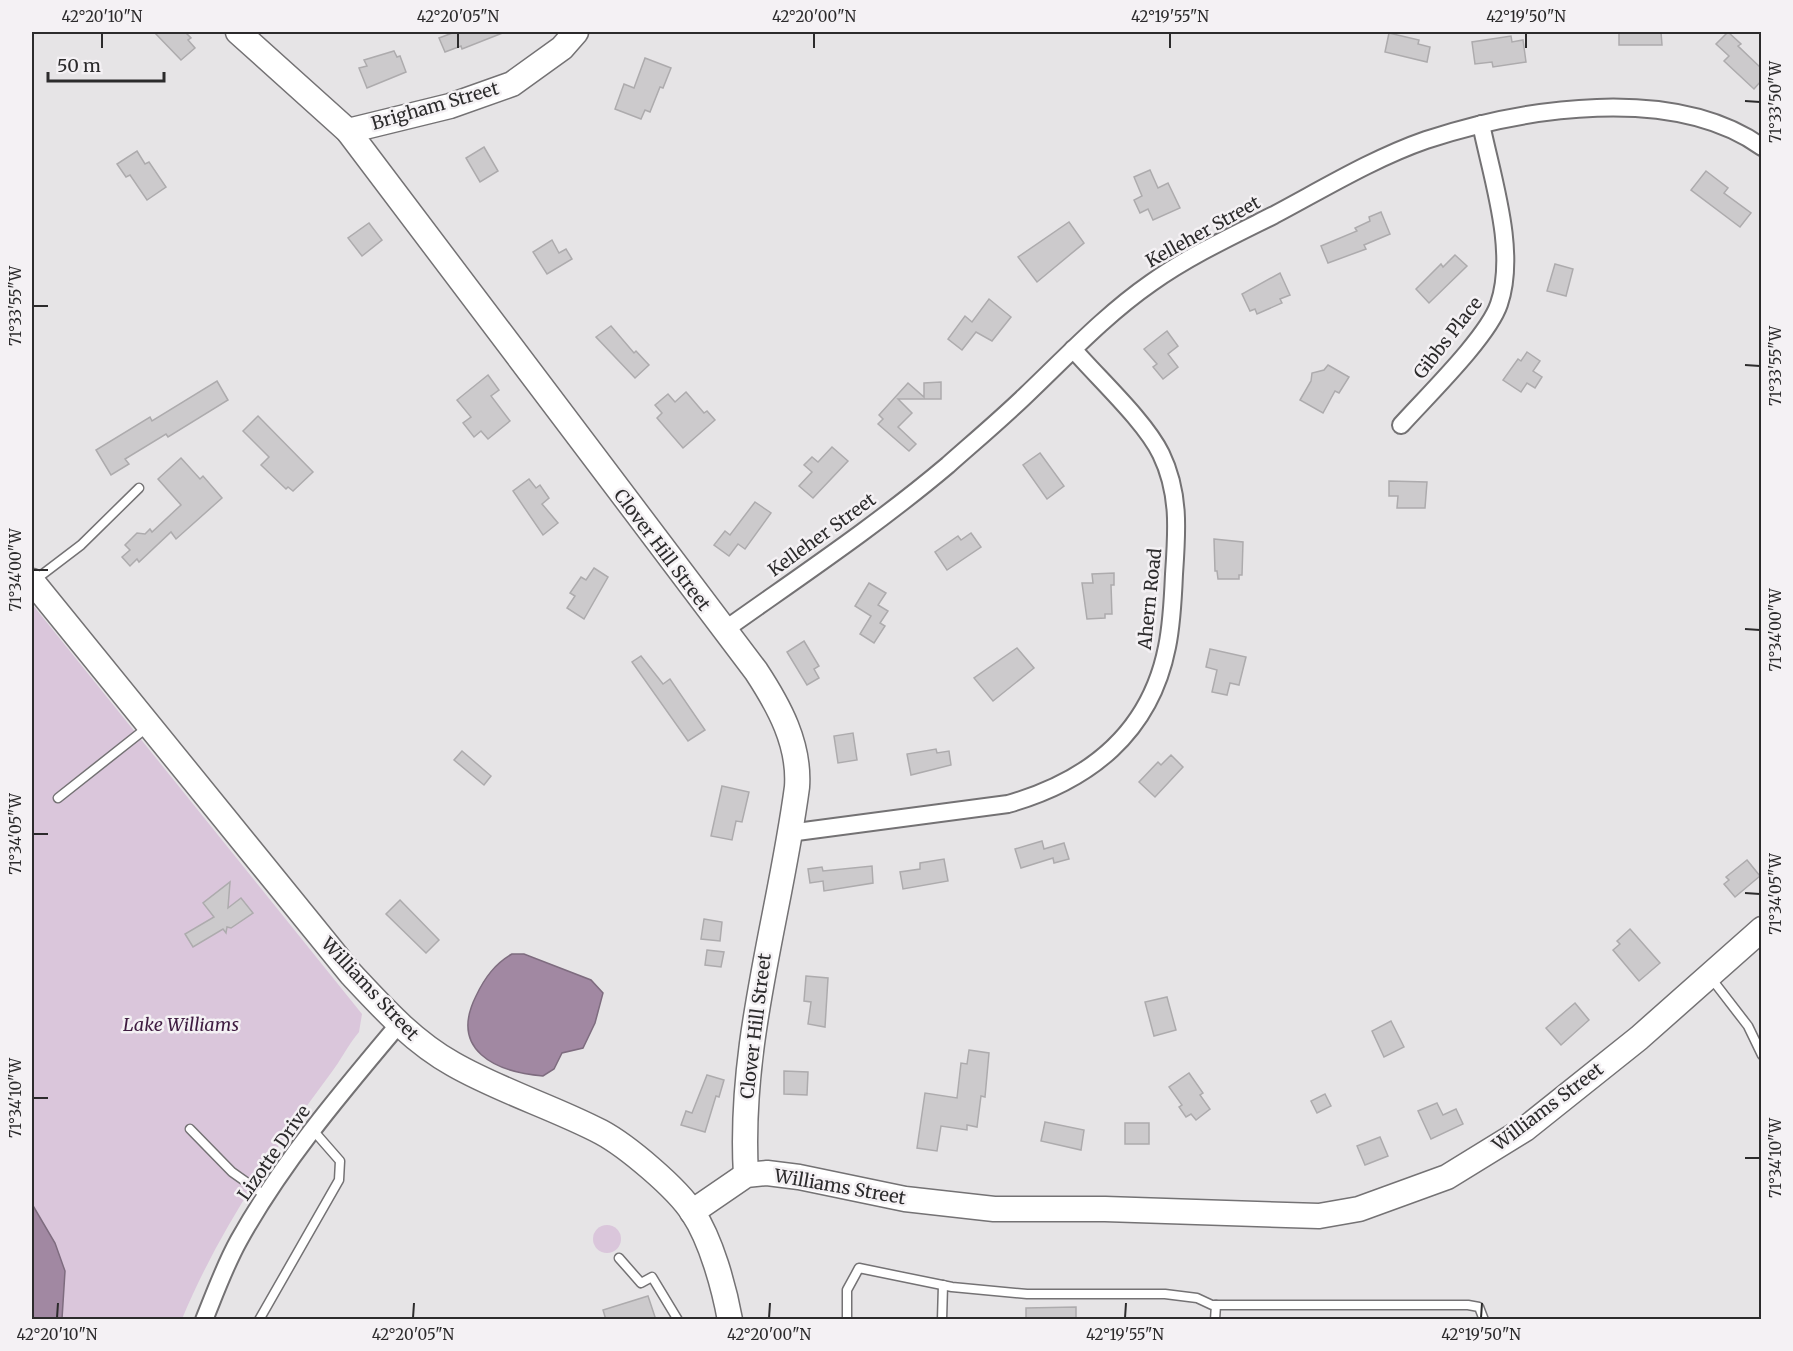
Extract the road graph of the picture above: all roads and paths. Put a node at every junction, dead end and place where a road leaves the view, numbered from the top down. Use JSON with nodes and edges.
{"nodes":[{"id":1,"x":238,"y":32,"type":"edge"},
{"id":2,"x":576,"y":32,"type":"edge"},
{"id":3,"x":1481,"y":124,"type":"junction"},
{"id":4,"x":348,"y":131,"type":"junction"},
{"id":5,"x":1761,"y":147,"type":"edge"},
{"id":6,"x":1073,"y":349,"type":"junction"},
{"id":7,"x":1401,"y":425,"type":"dead end"},
{"id":8,"x":139,"y":488,"type":"dead end"},
{"id":9,"x":32,"y":581,"type":"edge"},
{"id":10,"x":723,"y":631,"type":"junction"},
{"id":11,"x":149,"y":726,"type":"junction"},
{"id":12,"x":58,"y":798,"type":"dead end"},
{"id":13,"x":789,"y":833,"type":"junction"},
{"id":14,"x":1761,"y":929,"type":"edge"},
{"id":15,"x":1710,"y":977,"type":"junction"},
{"id":16,"x":399,"y":1024,"type":"junction"},
{"id":17,"x":1761,"y":1055,"type":"edge"},
{"id":18,"x":190,"y":1129,"type":"dead end"},
{"id":19,"x":312,"y":1129,"type":"junction"},
{"id":20,"x":747,"y":1175,"type":"junction"},
{"id":21,"x":267,"y":1196,"type":"junction"},
{"id":22,"x":692,"y":1212,"type":"junction"},
{"id":23,"x":619,"y":1258,"type":"dead end"},
{"id":24,"x":943,"y":1285,"type":"junction"},
{"id":25,"x":1216,"y":1305,"type":"junction"},
{"id":26,"x":204,"y":1320,"type":"edge"},
{"id":27,"x":259,"y":1320,"type":"edge"},
{"id":28,"x":678,"y":1320,"type":"edge"},
{"id":29,"x":730,"y":1320,"type":"edge"},
{"id":30,"x":847,"y":1320,"type":"edge"},
{"id":31,"x":942,"y":1320,"type":"edge"},
{"id":32,"x":1215,"y":1320,"type":"edge"},
{"id":33,"x":1484,"y":1320,"type":"edge"}],
"edges":[{"from":1,"to":4,"type":"street","name":"Clover Hill Street"},
{"from":2,"to":4,"type":"street","name":"Brigham Street"},
{"from":3,"to":5,"type":"street","name":"Kelleher Street"},
{"from":3,"to":6,"type":"street","name":"Kelleher Street"},
{"from":3,"to":7,"type":"street","name":"Gibbs Place"},
{"from":4,"to":10,"type":"street","name":"Clover Hill Street"},
{"from":6,"to":10,"type":"street","name":"Kelleher Street"},
{"from":6,"to":13,"type":"street","name":"Ahern Road"},
{"from":8,"to":9,"type":"lane"},
{"from":9,"to":11,"type":"street","name":"Williams Street"},
{"from":10,"to":13,"type":"street","name":"Clover Hill Street"},
{"from":11,"to":12,"type":"lane"},
{"from":11,"to":16,"type":"street","name":"Williams Street"},
{"from":13,"to":20,"type":"street","name":"Clover Hill Street"},
{"from":14,"to":15,"type":"street","name":"Williams Street"},
{"from":15,"to":17,"type":"lane"},
{"from":15,"to":20,"type":"street","name":"Williams Street"},
{"from":16,"to":19,"type":"street","name":"Lizotte Drive"},
{"from":16,"to":22,"type":"street","name":"Williams Street"},
{"from":18,"to":21,"type":"lane"},
{"from":19,"to":21,"type":"street","name":"Lizotte Drive"},
{"from":19,"to":27,"type":"lane"},
{"from":20,"to":22,"type":"street"},
{"from":21,"to":26,"type":"street","name":"Lizotte Drive"},
{"from":22,"to":29,"type":"street"},
{"from":23,"to":28,"type":"lane"},
{"from":24,"to":25,"type":"lane"},
{"from":24,"to":30,"type":"lane"},
{"from":24,"to":31,"type":"lane"},
{"from":25,"to":32,"type":"lane"},
{"from":25,"to":33,"type":"lane"}]}
